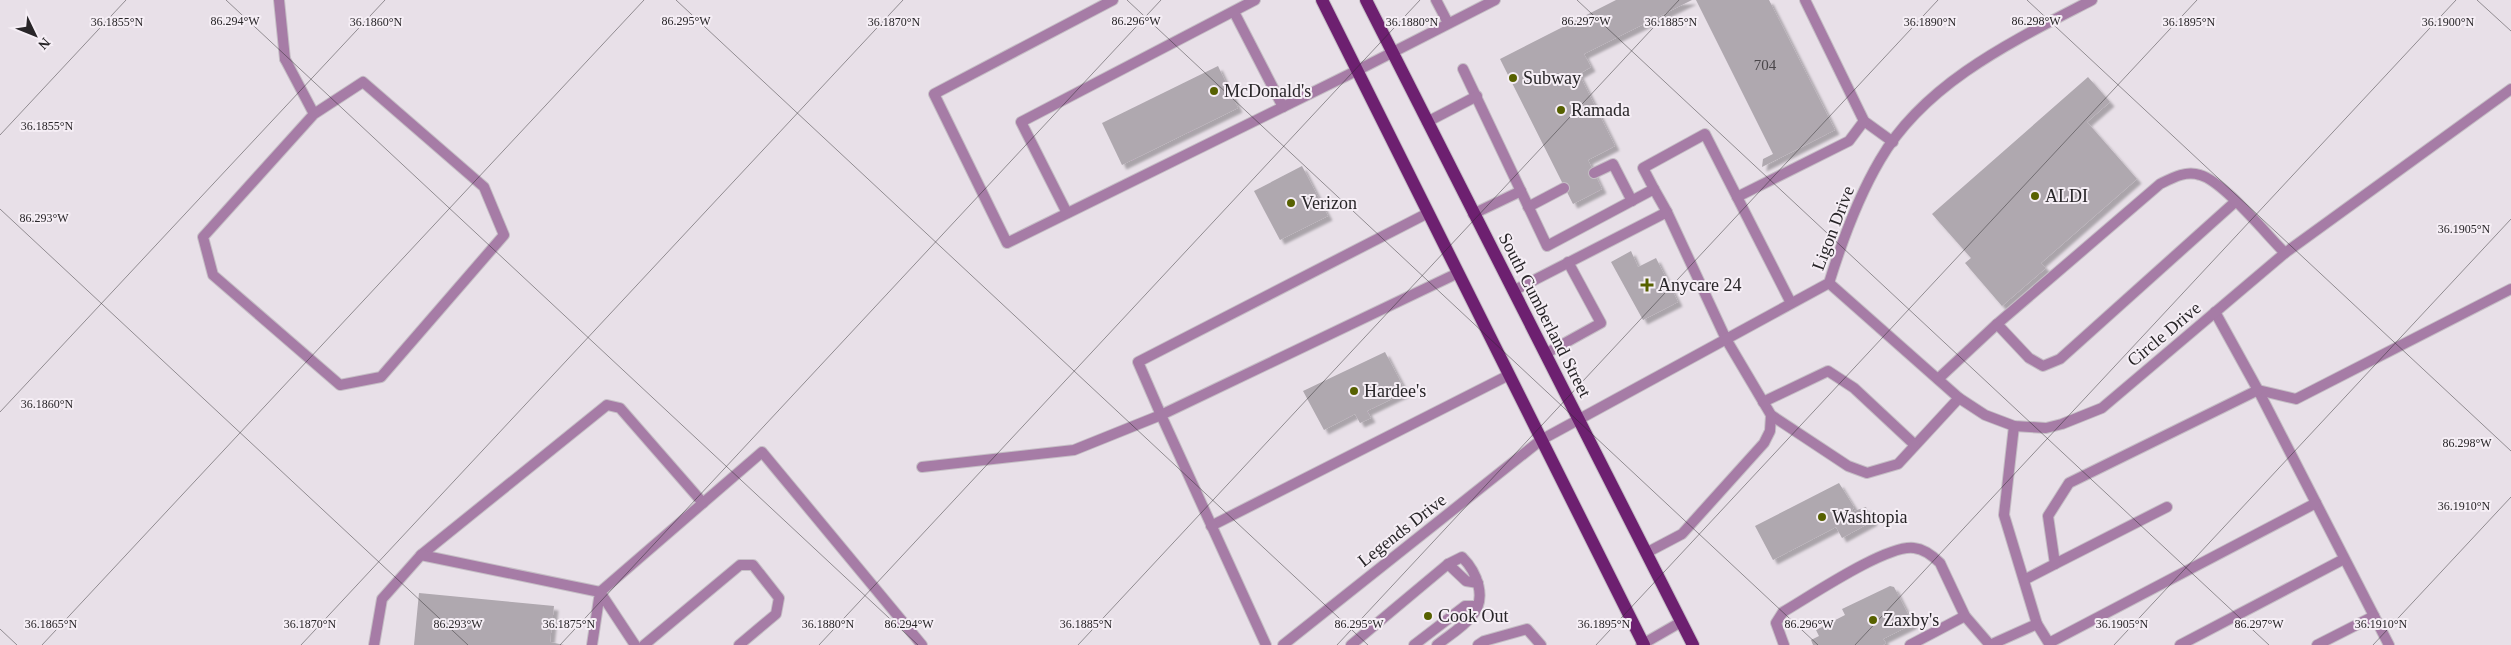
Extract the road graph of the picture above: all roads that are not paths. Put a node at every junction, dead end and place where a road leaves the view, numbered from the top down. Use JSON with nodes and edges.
{"nodes":[{"id":1,"x":279,"y":0,"type":"edge"},
{"id":2,"x":1113,"y":0,"type":"edge"},
{"id":3,"x":1255,"y":0,"type":"edge"},
{"id":4,"x":1322,"y":0,"type":"edge"},
{"id":5,"x":1366,"y":0,"type":"edge"},
{"id":6,"x":1436,"y":0,"type":"edge"},
{"id":7,"x":1496,"y":0,"type":"edge"},
{"id":8,"x":1805,"y":0,"type":"edge"},
{"id":9,"x":2092,"y":0,"type":"edge"},
{"id":10,"x":1234,"y":12,"type":"junction"},
{"id":11,"x":1448,"y":23,"type":"junction"},
{"id":12,"x":1392,"y":52,"type":"junction"},
{"id":13,"x":1464,"y":69,"type":"dead end"},
{"id":14,"x":1358,"y":70,"type":"junction"},
{"id":15,"x":2511,"y":89,"type":"edge"},
{"id":16,"x":1477,"y":96,"type":"junction"},
{"id":17,"x":1283,"y":107,"type":"junction"},
{"id":18,"x":314,"y":114,"type":"junction"},
{"id":19,"x":1864,"y":121,"type":"junction"},
{"id":20,"x":1427,"y":122,"type":"junction"},
{"id":21,"x":1893,"y":142,"type":"junction"},
{"id":22,"x":1594,"y":173,"type":"dead end"},
{"id":23,"x":1564,"y":188,"type":"dead end"},
{"id":24,"x":1654,"y":189,"type":"junction"},
{"id":25,"x":1521,"y":190,"type":"junction"},
{"id":26,"x":1737,"y":197,"type":"junction"},
{"id":27,"x":1632,"y":201,"type":"junction"},
{"id":28,"x":2235,"y":202,"type":"junction"},
{"id":29,"x":1528,"y":207,"type":"junction"},
{"id":30,"x":1428,"y":212,"type":"junction"},
{"id":31,"x":1666,"y":212,"type":"junction"},
{"id":32,"x":1066,"y":214,"type":"junction"},
{"id":33,"x":1473,"y":214,"type":"junction"},
{"id":34,"x":2284,"y":253,"type":"junction"},
{"id":35,"x":1568,"y":262,"type":"junction"},
{"id":36,"x":1458,"y":273,"type":"junction"},
{"id":37,"x":1829,"y":283,"type":"junction"},
{"id":38,"x":2511,"y":289,"type":"edge"},
{"id":39,"x":1512,"y":291,"type":"junction"},
{"id":40,"x":1791,"y":304,"type":"junction"},
{"id":41,"x":2215,"y":312,"type":"junction"},
{"id":42,"x":1997,"y":324,"type":"junction"},
{"id":43,"x":1726,"y":339,"type":"junction"},
{"id":44,"x":1545,"y":354,"type":"junction"},
{"id":45,"x":1508,"y":376,"type":"junction"},
{"id":46,"x":1938,"y":380,"type":"junction"},
{"id":47,"x":2258,"y":390,"type":"junction"},
{"id":48,"x":1959,"y":398,"type":"junction"},
{"id":49,"x":1764,"y":402,"type":"junction"},
{"id":50,"x":1160,"y":415,"type":"junction"},
{"id":51,"x":1771,"y":415,"type":"junction"},
{"id":52,"x":1579,"y":420,"type":"junction"},
{"id":53,"x":2014,"y":426,"type":"junction"},
{"id":54,"x":1541,"y":440,"type":"junction"},
{"id":55,"x":1914,"y":446,"type":"junction"},
{"id":56,"x":922,"y":467,"type":"dead end"},
{"id":57,"x":703,"y":503,"type":"junction"},
{"id":58,"x":2316,"y":503,"type":"junction"},
{"id":59,"x":2167,"y":507,"type":"dead end"},
{"id":60,"x":1211,"y":526,"type":"junction"},
{"id":61,"x":1646,"y":553,"type":"junction"},
{"id":62,"x":421,"y":555,"type":"junction"},
{"id":63,"x":2344,"y":559,"type":"junction"},
{"id":64,"x":1448,"y":564,"type":"junction"},
{"id":65,"x":2055,"y":564,"type":"junction"},
{"id":66,"x":2024,"y":580,"type":"junction"},
{"id":67,"x":1478,"y":583,"type":"junction"},
{"id":68,"x":600,"y":592,"type":"junction"},
{"id":69,"x":1477,"y":606,"type":"junction"},
{"id":70,"x":1965,"y":616,"type":"junction"},
{"id":71,"x":2374,"y":616,"type":"junction"},
{"id":72,"x":1681,"y":622,"type":"junction"},
{"id":73,"x":2037,"y":624,"type":"junction"},
{"id":74,"x":1484,"y":644,"type":"edge"},
{"id":75,"x":1643,"y":644,"type":"edge"},
{"id":76,"x":2049,"y":644,"type":"edge"},
{"id":77,"x":374,"y":645,"type":"edge"},
{"id":78,"x":592,"y":645,"type":"edge"},
{"id":79,"x":635,"y":645,"type":"edge"},
{"id":80,"x":644,"y":645,"type":"edge"},
{"id":81,"x":739,"y":645,"type":"edge"},
{"id":82,"x":922,"y":645,"type":"edge"},
{"id":83,"x":1266,"y":645,"type":"edge"},
{"id":84,"x":1283,"y":645,"type":"edge"},
{"id":85,"x":1350,"y":645,"type":"edge"},
{"id":86,"x":1414,"y":645,"type":"edge"},
{"id":87,"x":1437,"y":645,"type":"edge"},
{"id":88,"x":1541,"y":645,"type":"edge"},
{"id":89,"x":1692,"y":645,"type":"edge"},
{"id":90,"x":1784,"y":645,"type":"edge"},
{"id":91,"x":1910,"y":645,"type":"edge"},
{"id":92,"x":1990,"y":645,"type":"edge"},
{"id":93,"x":2180,"y":645,"type":"edge"},
{"id":94,"x":2317,"y":645,"type":"edge"},
{"id":95,"x":2389,"y":645,"type":"edge"}],
"edges":[{"from":1,"to":18,"type":"street"},
{"from":2,"to":32,"type":"street"},
{"from":3,"to":10,"type":"street"},
{"from":4,"to":14,"type":"main road"},
{"from":5,"to":12,"type":"main road","name":"South Cumberland Street"},
{"from":6,"to":11,"type":"street"},
{"from":7,"to":11,"type":"street"},
{"from":8,"to":19,"type":"street"},
{"from":9,"to":21,"type":"street","name":"Ligon Drive"},
{"from":10,"to":17,"type":"street"},
{"from":10,"to":32,"type":"street"},
{"from":11,"to":12,"type":"street"},
{"from":12,"to":14,"type":"street"},
{"from":12,"to":20,"type":"main road","name":"South Cumberland Street"},
{"from":13,"to":16,"type":"street"},
{"from":14,"to":17,"type":"street"},
{"from":14,"to":30,"type":"main road"},
{"from":15,"to":34,"type":"street","name":"Circle Drive"},
{"from":16,"to":20,"type":"street"},
{"from":16,"to":25,"type":"street"},
{"from":17,"to":32,"type":"street"},
{"from":18,"to":18,"type":"street"},
{"from":19,"to":21,"type":"street"},
{"from":19,"to":26,"type":"street"},
{"from":20,"to":33,"type":"main road","name":"South Cumberland Street"},
{"from":21,"to":37,"type":"street","name":"Ligon Drive"},
{"from":22,"to":27,"type":"street"},
{"from":23,"to":29,"type":"street"},
{"from":24,"to":26,"type":"street"},
{"from":24,"to":27,"type":"street"},
{"from":24,"to":31,"type":"street"},
{"from":25,"to":29,"type":"street"},
{"from":25,"to":33,"type":"street"},
{"from":26,"to":40,"type":"street"},
{"from":27,"to":29,"type":"street"},
{"from":28,"to":34,"type":"street"},
{"from":28,"to":42,"type":"street"},
{"from":28,"to":42,"type":"street"},
{"from":30,"to":36,"type":"main road"},
{"from":30,"to":50,"type":"street"},
{"from":31,"to":35,"type":"street"},
{"from":31,"to":43,"type":"street"},
{"from":33,"to":39,"type":"main road","name":"South Cumberland Street"},
{"from":34,"to":41,"type":"street","name":"Circle Drive"},
{"from":35,"to":39,"type":"street"},
{"from":35,"to":44,"type":"street"},
{"from":36,"to":45,"type":"main road"},
{"from":36,"to":50,"type":"street"},
{"from":37,"to":40,"type":"street","name":"Ligon Drive"},
{"from":37,"to":46,"type":"street","name":"Circle Drive"},
{"from":38,"to":47,"type":"street"},
{"from":39,"to":44,"type":"main road","name":"South Cumberland Street"},
{"from":40,"to":43,"type":"street","name":"Ligon Drive"},
{"from":41,"to":47,"type":"street"},
{"from":41,"to":53,"type":"street","name":"Circle Drive"},
{"from":42,"to":46,"type":"street"},
{"from":43,"to":49,"type":"street"},
{"from":43,"to":52,"type":"street","name":"Ligon Drive"},
{"from":44,"to":52,"type":"main road","name":"South Cumberland Street"},
{"from":45,"to":54,"type":"main road"},
{"from":45,"to":60,"type":"street"},
{"from":46,"to":48,"type":"street","name":"Circle Drive"},
{"from":47,"to":58,"type":"street"},
{"from":47,"to":65,"type":"street"},
{"from":48,"to":53,"type":"street","name":"Circle Drive"},
{"from":48,"to":55,"type":"street"},
{"from":49,"to":51,"type":"street"},
{"from":49,"to":55,"type":"street"},
{"from":50,"to":56,"type":"street"},
{"from":50,"to":60,"type":"street"},
{"from":51,"to":55,"type":"street"},
{"from":51,"to":61,"type":"street"},
{"from":52,"to":54,"type":"street","name":"Ligon Drive"},
{"from":52,"to":61,"type":"main road","name":"South Cumberland Street"},
{"from":53,"to":66,"type":"street"},
{"from":54,"to":75,"type":"main road"},
{"from":54,"to":84,"type":"street","name":"Legends Drive"},
{"from":57,"to":62,"type":"street"},
{"from":57,"to":68,"type":"street"},
{"from":57,"to":82,"type":"street"},
{"from":58,"to":63,"type":"street"},
{"from":58,"to":76,"type":"street"},
{"from":59,"to":65,"type":"street"},
{"from":60,"to":83,"type":"street"},
{"from":61,"to":72,"type":"main road","name":"South Cumberland Street"},
{"from":62,"to":68,"type":"street"},
{"from":62,"to":77,"type":"street"},
{"from":63,"to":71,"type":"street"},
{"from":63,"to":93,"type":"street"},
{"from":64,"to":67,"type":"street"},
{"from":64,"to":67,"type":"street"},
{"from":64,"to":85,"type":"street"},
{"from":65,"to":66,"type":"street"},
{"from":66,"to":73,"type":"street"},
{"from":67,"to":69,"type":"street"},
{"from":68,"to":78,"type":"street"},
{"from":68,"to":79,"type":"street"},
{"from":69,"to":86,"type":"street"},
{"from":69,"to":87,"type":"street"},
{"from":70,"to":90,"type":"street"},
{"from":70,"to":91,"type":"street"},
{"from":70,"to":92,"type":"street"},
{"from":71,"to":94,"type":"street"},
{"from":71,"to":95,"type":"street"},
{"from":72,"to":75,"type":"street"},
{"from":72,"to":89,"type":"main road","name":"South Cumberland Street"},
{"from":73,"to":76,"type":"street"},
{"from":73,"to":92,"type":"street"},
{"from":74,"to":88,"type":"street"},
{"from":80,"to":81,"type":"street"}]}
